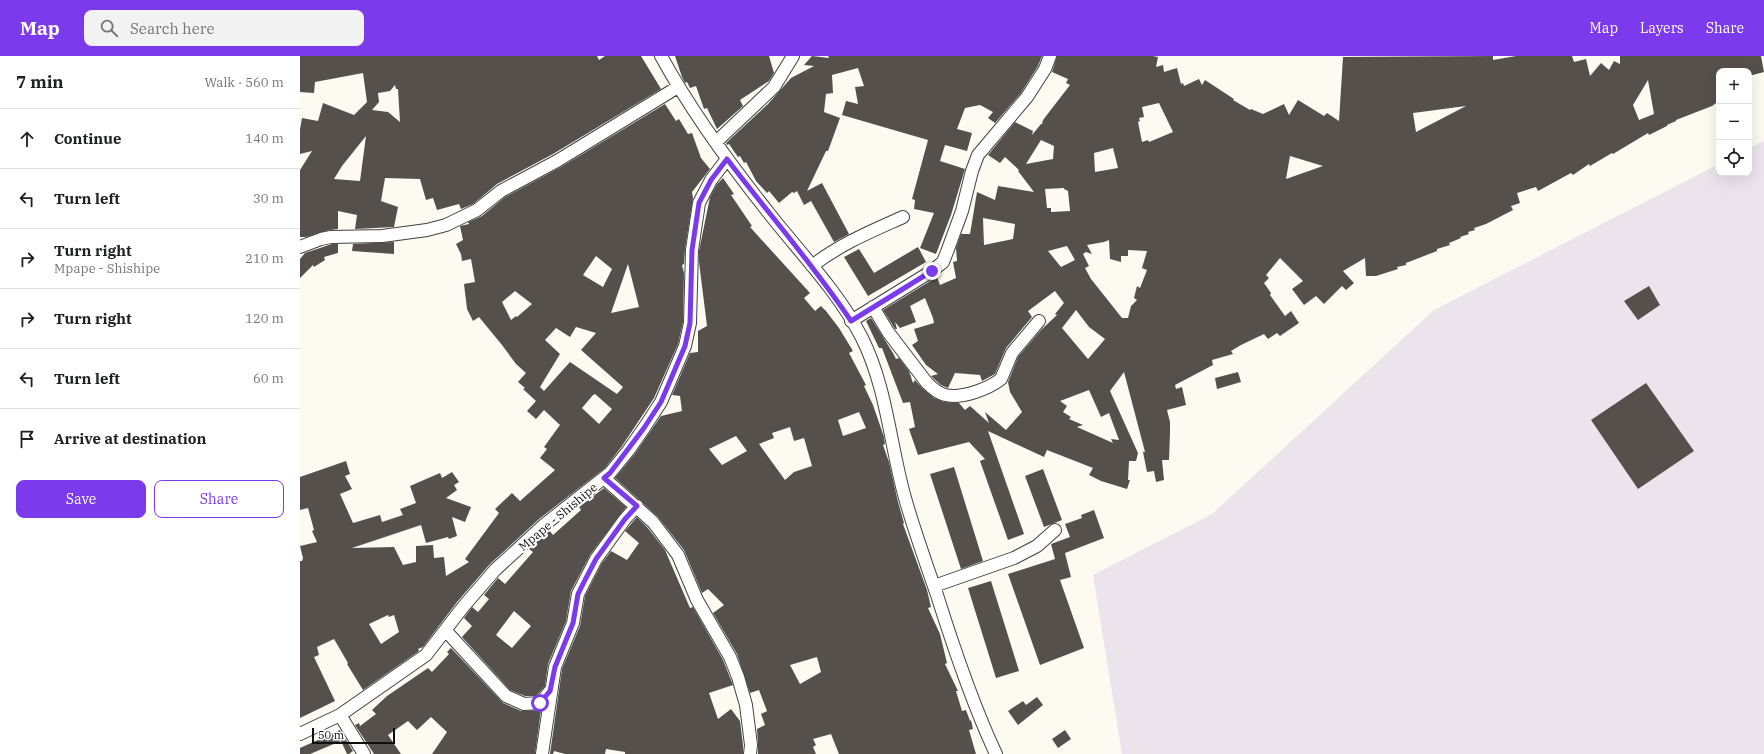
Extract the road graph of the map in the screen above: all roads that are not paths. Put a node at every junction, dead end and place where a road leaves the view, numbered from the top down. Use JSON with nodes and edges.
{"nodes":[{"id":1,"x":661,"y":56,"type":"edge"},
{"id":2,"x":793,"y":56,"type":"edge"},
{"id":3,"x":1050,"y":56,"type":"edge"},
{"id":4,"x":678,"y":87,"type":"junction"},
{"id":5,"x":716,"y":142,"type":"junction"},
{"id":6,"x":727,"y":159,"type":"junction"},
{"id":7,"x":903,"y":217,"type":"dead end"},
{"id":8,"x":300,"y":248,"type":"edge"},
{"id":9,"x":812,"y":266,"type":"junction"},
{"id":10,"x":873,"y":307,"type":"junction"},
{"id":11,"x":851,"y":321,"type":"junction"},
{"id":12,"x":1039,"y":321,"type":"dead end"},
{"id":13,"x":604,"y":478,"type":"junction"},
{"id":14,"x":637,"y":506,"type":"junction"},
{"id":15,"x":1055,"y":530,"type":"dead end"},
{"id":16,"x":934,"y":586,"type":"junction"},
{"id":17,"x":446,"y":631,"type":"junction"},
{"id":18,"x":550,"y":691,"type":"junction"},
{"id":19,"x":340,"y":715,"type":"junction"},
{"id":20,"x":300,"y":734,"type":"edge"},
{"id":21,"x":364,"y":754,"type":"edge"},
{"id":22,"x":542,"y":754,"type":"edge"},
{"id":23,"x":750,"y":754,"type":"edge"},
{"id":24,"x":996,"y":754,"type":"edge"}],
"edges":[{"from":1,"to":4,"type":"street"},
{"from":2,"to":5,"type":"street"},
{"from":3,"to":10,"type":"street"},
{"from":4,"to":5,"type":"street"},
{"from":4,"to":8,"type":"street"},
{"from":5,"to":6,"type":"street"},
{"from":6,"to":9,"type":"street"},
{"from":6,"to":13,"type":"street","name":"Mpape - Shishipe"},
{"from":7,"to":9,"type":"street"},
{"from":9,"to":11,"type":"street"},
{"from":10,"to":11,"type":"street"},
{"from":10,"to":12,"type":"street"},
{"from":11,"to":16,"type":"street"},
{"from":13,"to":14,"type":"street"},
{"from":13,"to":17,"type":"street","name":"Mpape - Shishipe"},
{"from":14,"to":18,"type":"street"},
{"from":14,"to":23,"type":"street"},
{"from":15,"to":16,"type":"street"},
{"from":16,"to":24,"type":"street"},
{"from":17,"to":18,"type":"street"},
{"from":17,"to":19,"type":"street","name":"Mpape - Shishipe"},
{"from":18,"to":22,"type":"street"},
{"from":19,"to":20,"type":"street","name":"Mpape - Shishipe"},
{"from":19,"to":21,"type":"street"}]}
